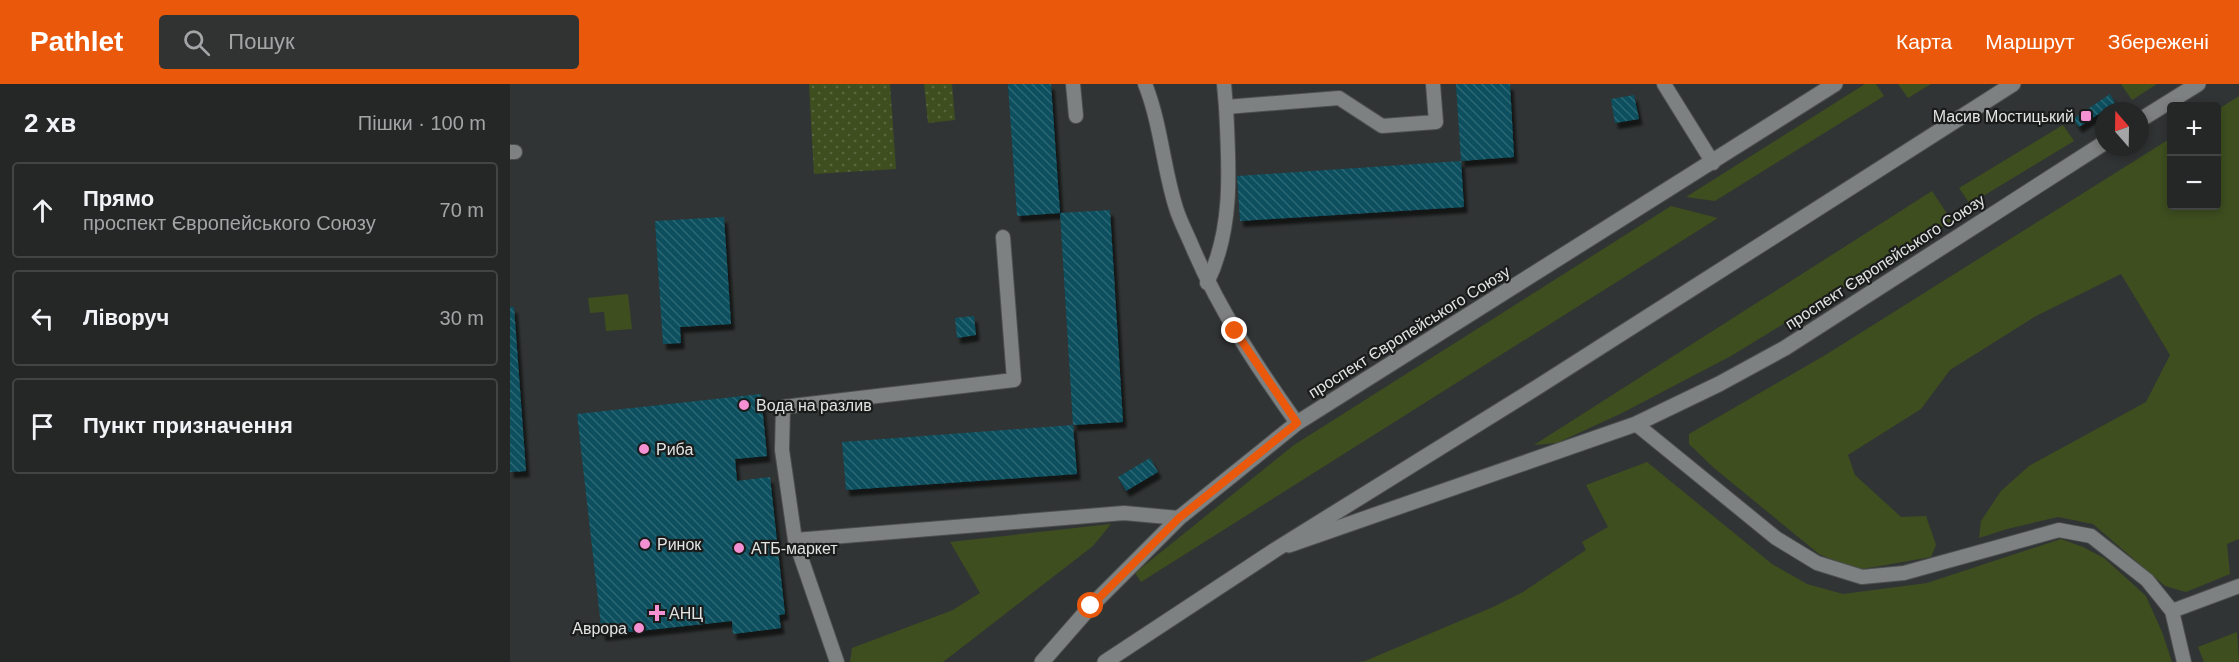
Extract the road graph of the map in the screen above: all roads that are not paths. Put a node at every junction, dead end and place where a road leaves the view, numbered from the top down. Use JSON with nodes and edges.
{"nodes":[{"id":1,"x":1073,"y":84,"type":"edge"},
{"id":2,"x":1145,"y":84,"type":"edge"},
{"id":3,"x":1224,"y":84,"type":"edge"},
{"id":4,"x":1433,"y":84,"type":"edge"},
{"id":5,"x":1664,"y":84,"type":"edge"},
{"id":6,"x":1835,"y":84,"type":"edge"},
{"id":7,"x":2013,"y":84,"type":"edge"},
{"id":8,"x":2198,"y":84,"type":"edge"},
{"id":9,"x":1226,"y":107,"type":"junction"},
{"id":10,"x":2149,"y":114,"type":"edge"},
{"id":11,"x":1076,"y":116,"type":"dead end"},
{"id":12,"x":2095,"y":149,"type":"edge"},
{"id":13,"x":1713,"y":163,"type":"junction"},
{"id":14,"x":1003,"y":237,"type":"dead end"},
{"id":15,"x":1207,"y":283,"type":"junction"},
{"id":16,"x":1297,"y":423,"type":"junction"},
{"id":17,"x":1636,"y":424,"type":"junction"},
{"id":18,"x":1179,"y":518,"type":"junction"},
{"id":19,"x":795,"y":540,"type":"junction"},
{"id":20,"x":1275,"y":550,"type":"junction"},
{"id":21,"x":2239,"y":586,"type":"edge"},
{"id":22,"x":2172,"y":611,"type":"junction"},
{"id":23,"x":837,"y":662,"type":"edge"},
{"id":24,"x":1042,"y":662,"type":"edge"},
{"id":25,"x":1105,"y":662,"type":"edge"},
{"id":26,"x":2184,"y":662,"type":"edge"}],
"edges":[{"from":1,"to":11,"type":"lane"},
{"from":2,"to":15,"type":"lane"},
{"from":3,"to":9,"type":"lane"},
{"from":4,"to":9,"type":"lane"},
{"from":5,"to":13,"type":"lane"},
{"from":6,"to":13,"type":"street","name":"проспект Європейського Союзу"},
{"from":7,"to":20,"type":"street","name":"проспект Європейського Союзу"},
{"from":8,"to":10,"type":"street"},
{"from":9,"to":15,"type":"lane"},
{"from":12,"to":17,"type":"street","name":"проспект Європейського Союзу"},
{"from":13,"to":16,"type":"street","name":"проспект Європейського Союзу"},
{"from":14,"to":19,"type":"lane"},
{"from":15,"to":16,"type":"lane"},
{"from":16,"to":18,"type":"street","name":"проспект Європейського Союзу"},
{"from":17,"to":20,"type":"street","name":"проспект Європейського Союзу"},
{"from":17,"to":22,"type":"lane"},
{"from":18,"to":19,"type":"lane"},
{"from":18,"to":24,"type":"street","name":"проспект Європейського Союзу"},
{"from":19,"to":23,"type":"lane"},
{"from":20,"to":25,"type":"street","name":"проспект Європейського Союзу"},
{"from":21,"to":22,"type":"lane"},
{"from":22,"to":26,"type":"lane"}]}
